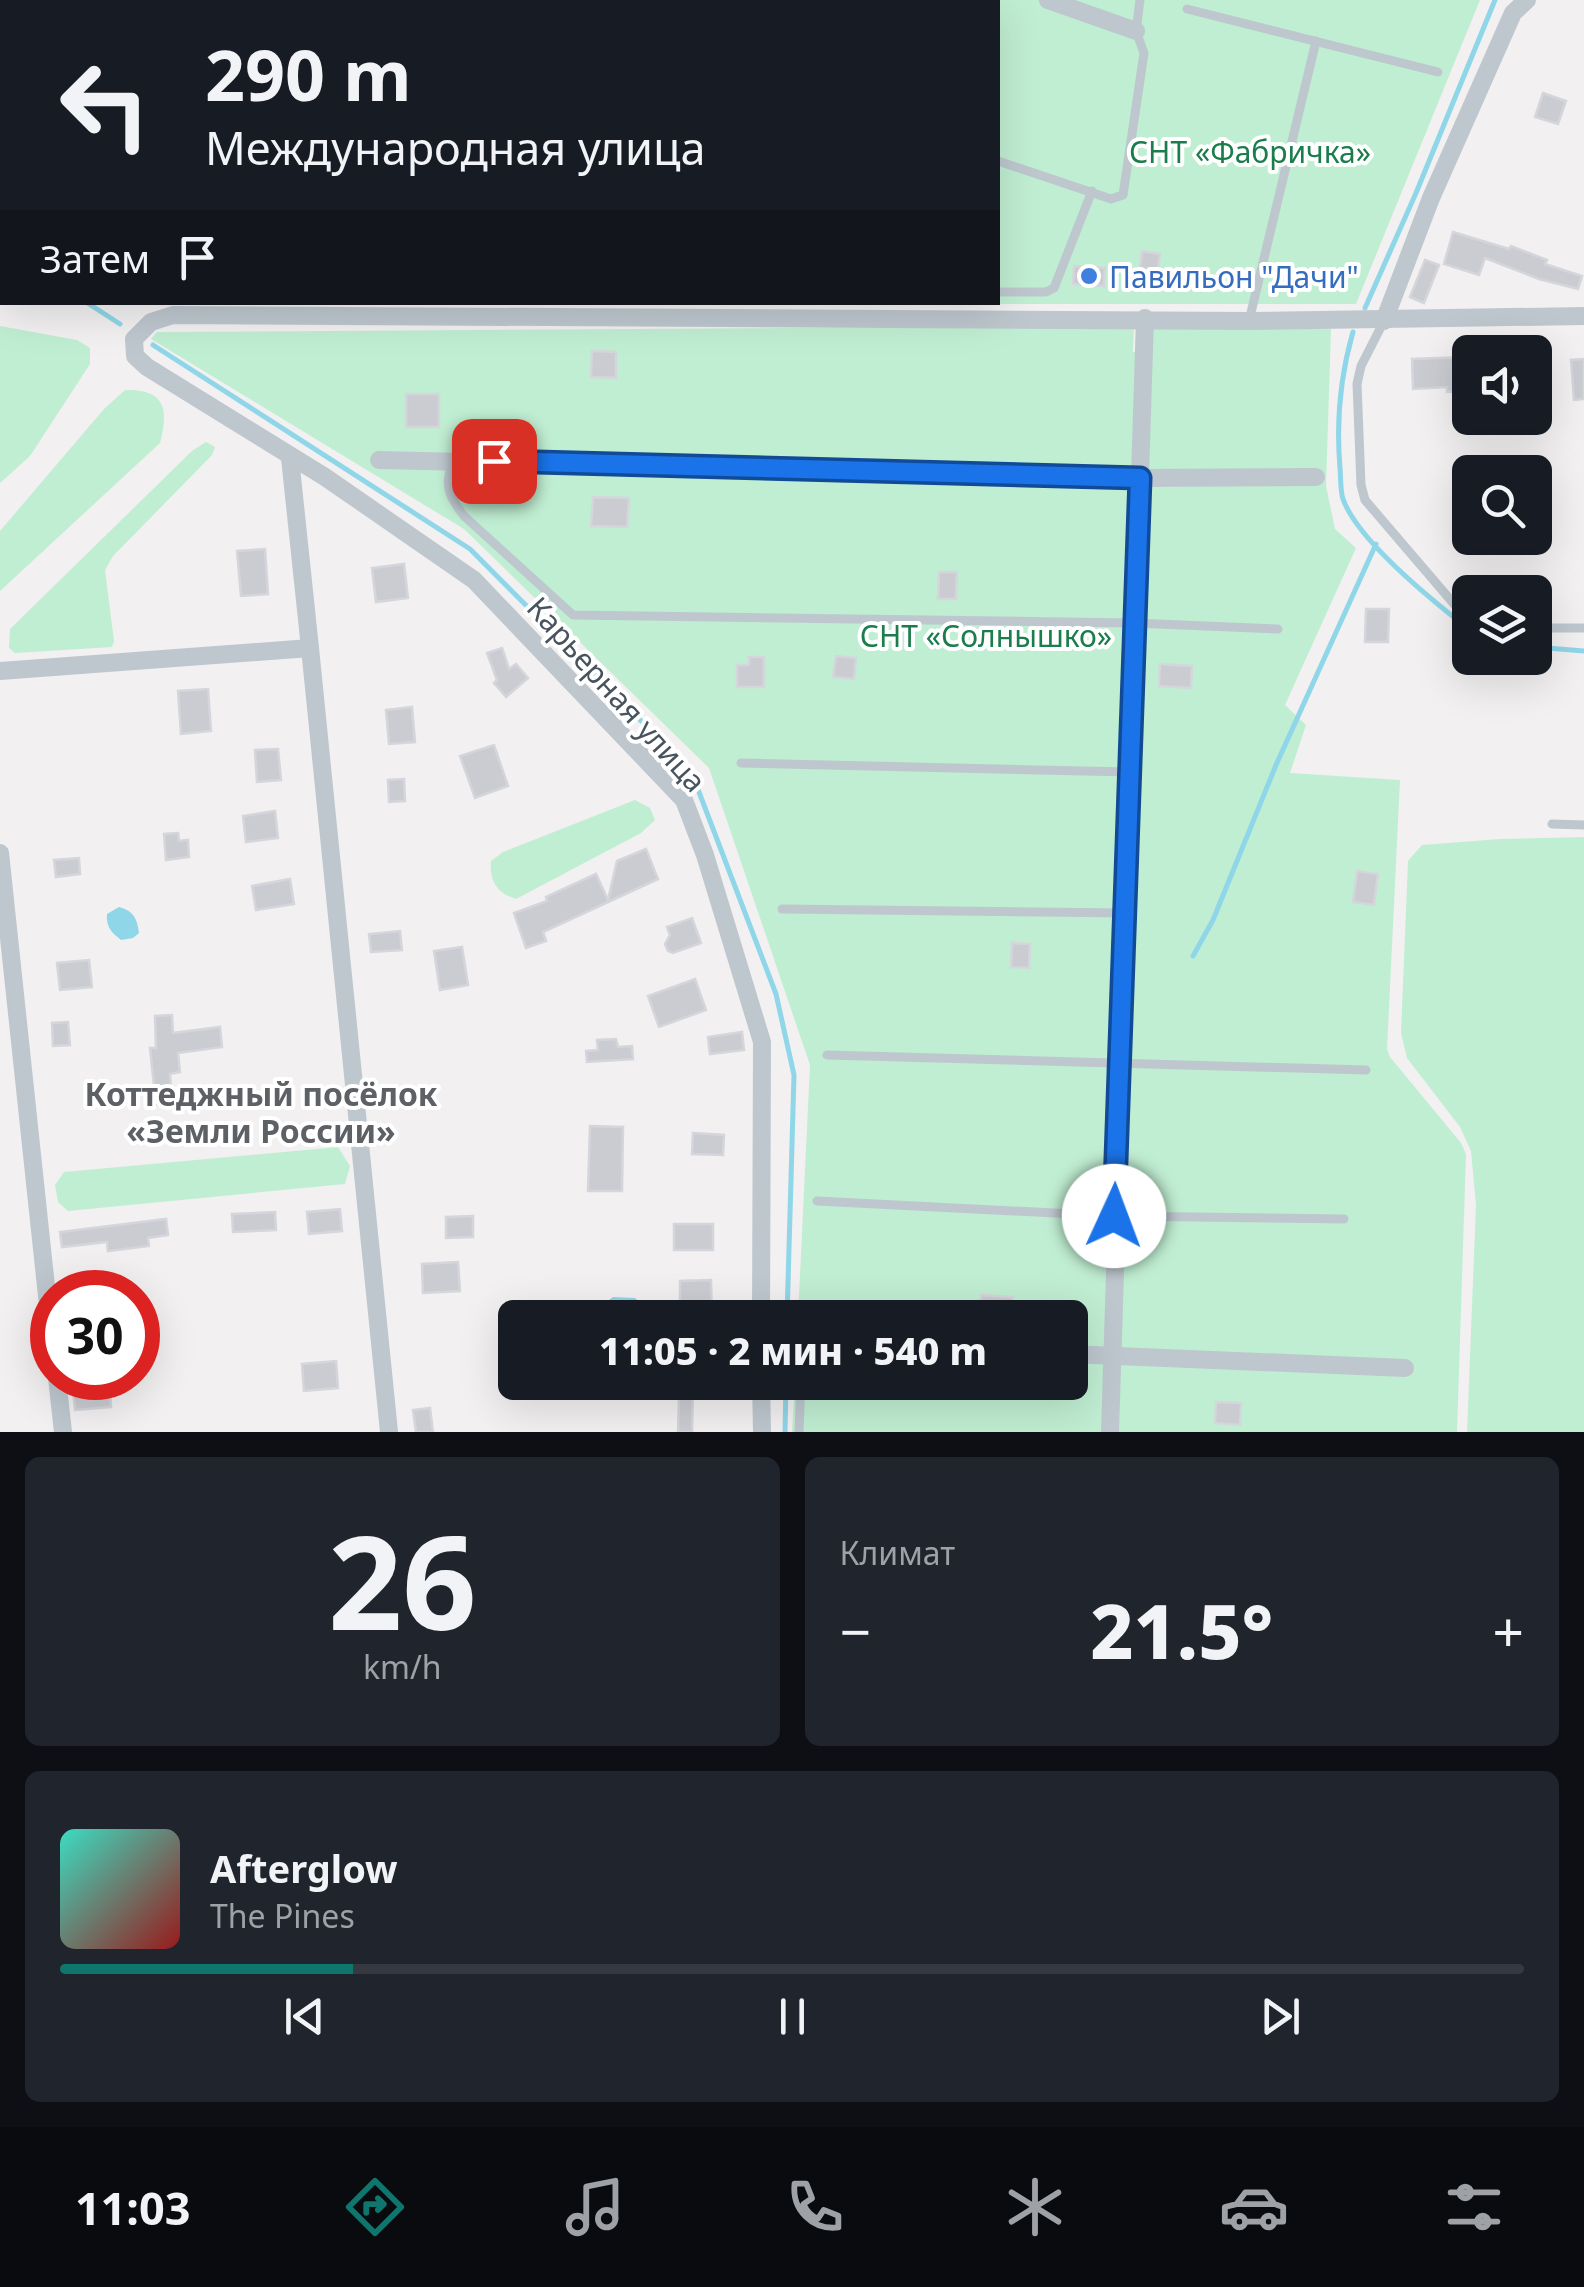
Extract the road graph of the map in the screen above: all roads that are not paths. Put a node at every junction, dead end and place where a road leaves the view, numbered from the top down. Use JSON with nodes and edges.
{"nodes":[{"id":1,"x":1048,"y":0,"type":"edge"},
{"id":2,"x":1140,"y":0,"type":"edge"},
{"id":3,"x":1527,"y":0,"type":"edge"},
{"id":4,"x":1187,"y":9,"type":"dead end"},
{"id":5,"x":1136,"y":31,"type":"junction"},
{"id":6,"x":1316,"y":42,"type":"junction"},
{"id":7,"x":1438,"y":72,"type":"dead end"},
{"id":8,"x":1000,"y":162,"type":"edge"},
{"id":9,"x":1092,"y":190,"type":"junction"},
{"id":10,"x":1000,"y":292,"type":"edge"},
{"id":11,"x":754,"y":309,"type":"edge"},
{"id":12,"x":1584,"y":316,"type":"edge"},
{"id":13,"x":1144,"y":318,"type":"junction"},
{"id":14,"x":1384,"y":320,"type":"junction"},
{"id":15,"x":1249,"y":321,"type":"junction"},
{"id":16,"x":290,"y":458,"type":"junction"},
{"id":17,"x":379,"y":460,"type":"dead end"},
{"id":18,"x":456,"y":460,"type":"junction"},
{"id":19,"x":1316,"y":477,"type":"dead end"},
{"id":20,"x":1140,"y":478,"type":"junction"},
{"id":21,"x":1452,"y":602,"type":"edge"},
{"id":22,"x":1133,"y":623,"type":"junction"},
{"id":23,"x":1552,"y":628,"type":"edge"},
{"id":24,"x":1584,"y":628,"type":"edge"},
{"id":25,"x":1278,"y":629,"type":"dead end"},
{"id":26,"x":310,"y":648,"type":"junction"},
{"id":27,"x":0,"y":672,"type":"edge"},
{"id":28,"x":742,"y":763,"type":"dead end"},
{"id":29,"x":1129,"y":772,"type":"junction"},
{"id":30,"x":1552,"y":824,"type":"dead end"},
{"id":31,"x":1584,"y":825,"type":"edge"},
{"id":32,"x":0,"y":853,"type":"edge"},
{"id":33,"x":782,"y":908,"type":"dead end"},
{"id":34,"x":1126,"y":912,"type":"junction"},
{"id":35,"x":827,"y":1055,"type":"dead end"},
{"id":36,"x":1120,"y":1062,"type":"junction"},
{"id":37,"x":1366,"y":1070,"type":"dead end"},
{"id":38,"x":817,"y":1201,"type":"dead end"},
{"id":39,"x":1114,"y":1216,"type":"junction"},
{"id":40,"x":1344,"y":1219,"type":"dead end"},
{"id":41,"x":44,"y":1270,"type":"edge"},
{"id":42,"x":761,"y":1300,"type":"edge"},
{"id":43,"x":1088,"y":1354,"type":"edge"},
{"id":44,"x":1110,"y":1355,"type":"junction"},
{"id":45,"x":1405,"y":1368,"type":"dead end"},
{"id":46,"x":60,"y":1400,"type":"edge"},
{"id":47,"x":761,"y":1400,"type":"edge"},
{"id":48,"x":800,"y":1400,"type":"edge"},
{"id":49,"x":64,"y":1432,"type":"edge"},
{"id":50,"x":389,"y":1432,"type":"edge"},
{"id":51,"x":762,"y":1432,"type":"edge"},
{"id":52,"x":799,"y":1432,"type":"edge"},
{"id":53,"x":1110,"y":1432,"type":"edge"}],
"edges":[{"from":1,"to":5,"type":"street"},
{"from":2,"to":5,"type":"lane"},
{"from":3,"to":14,"type":"street"},
{"from":4,"to":6,"type":"lane"},
{"from":5,"to":9,"type":"lane"},
{"from":6,"to":7,"type":"lane"},
{"from":6,"to":15,"type":"lane"},
{"from":8,"to":9,"type":"lane"},
{"from":9,"to":10,"type":"lane"},
{"from":11,"to":13,"type":"street"},
{"from":11,"to":16,"type":"street","name":"Карьерная улица"},
{"from":12,"to":14,"type":"street"},
{"from":13,"to":15,"type":"street"},
{"from":13,"to":20,"type":"street"},
{"from":14,"to":15,"type":"street"},
{"from":14,"to":21,"type":"lane"},
{"from":16,"to":26,"type":"street"},
{"from":16,"to":42,"type":"street","name":"Карьерная улица"},
{"from":17,"to":18,"type":"street"},
{"from":18,"to":20,"type":"street"},
{"from":18,"to":22,"type":"lane"},
{"from":19,"to":20,"type":"street"},
{"from":20,"to":22,"type":"street"},
{"from":22,"to":25,"type":"lane"},
{"from":22,"to":29,"type":"street"},
{"from":23,"to":24,"type":"lane"},
{"from":26,"to":27,"type":"street"},
{"from":26,"to":50,"type":"street"},
{"from":28,"to":29,"type":"lane"},
{"from":29,"to":34,"type":"street"},
{"from":30,"to":31,"type":"lane"},
{"from":32,"to":41,"type":"street"},
{"from":33,"to":34,"type":"lane"},
{"from":34,"to":36,"type":"street"},
{"from":35,"to":36,"type":"lane"},
{"from":36,"to":37,"type":"lane"},
{"from":36,"to":39,"type":"street"},
{"from":38,"to":39,"type":"lane"},
{"from":39,"to":40,"type":"lane"},
{"from":39,"to":44,"type":"street"},
{"from":43,"to":44,"type":"street"},
{"from":44,"to":45,"type":"street"},
{"from":44,"to":53,"type":"street"},
{"from":46,"to":49,"type":"street"},
{"from":47,"to":51,"type":"street"},
{"from":48,"to":52,"type":"lane"}]}
